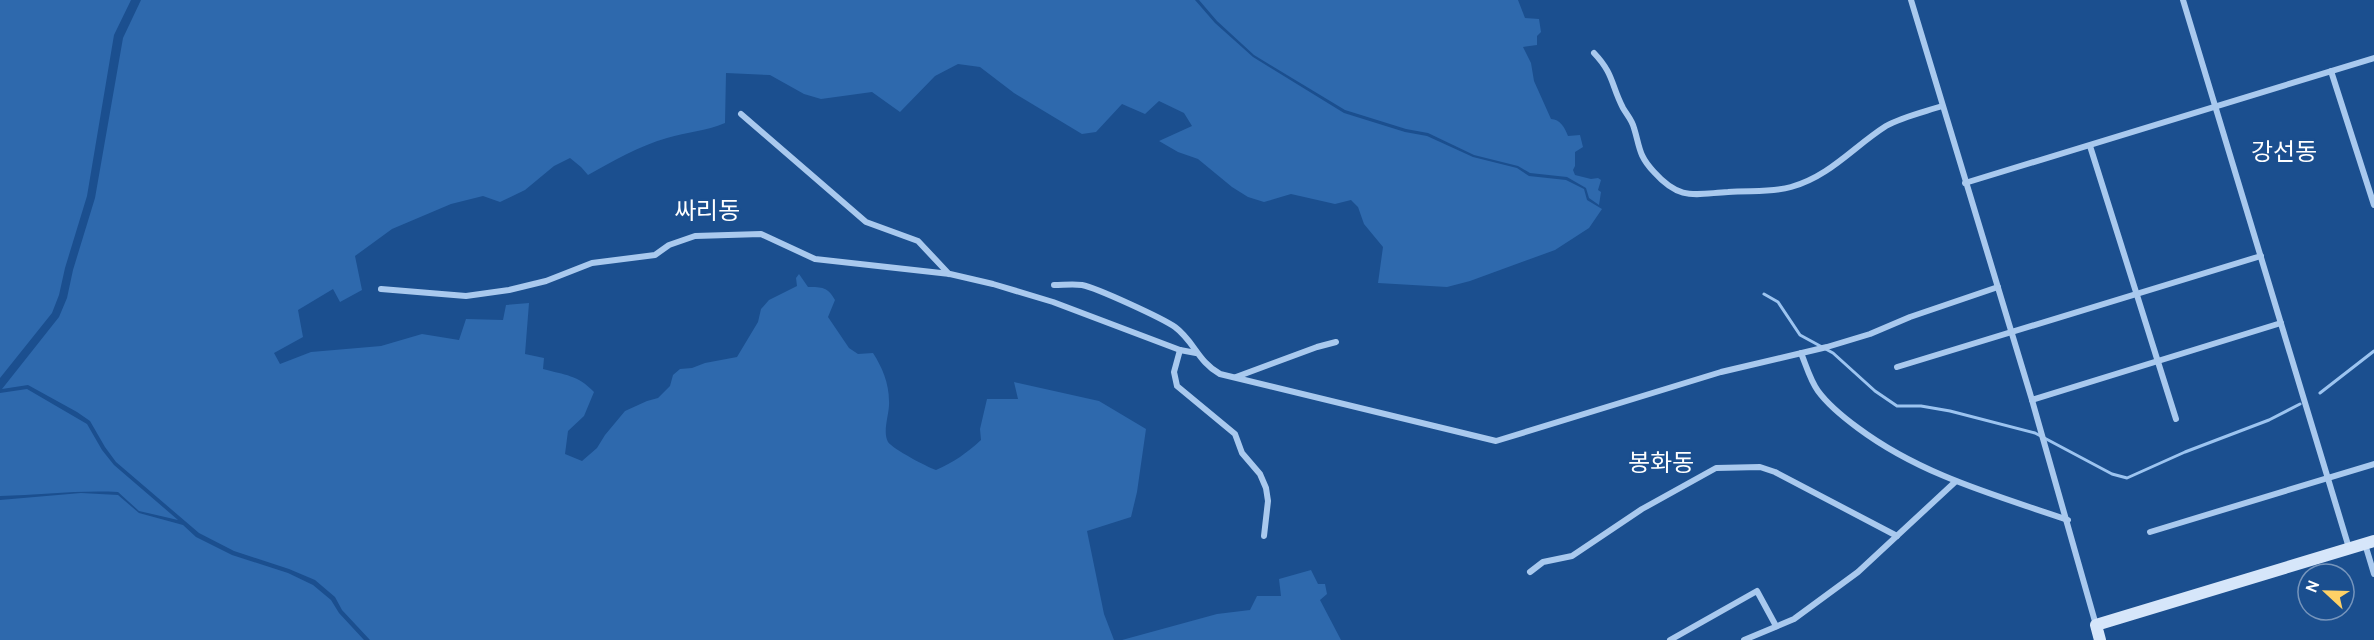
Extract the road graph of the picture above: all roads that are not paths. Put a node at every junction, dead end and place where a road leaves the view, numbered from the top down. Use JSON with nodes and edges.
{"nodes":[{"id":1,"x":1911,"y":0,"type":"edge"},
{"id":2,"x":2183,"y":0,"type":"edge"},
{"id":3,"x":1594,"y":52,"type":"dead end"},
{"id":4,"x":2374,"y":58,"type":"edge"},
{"id":5,"x":2331,"y":71,"type":"junction"},
{"id":6,"x":2216,"y":105,"type":"junction"},
{"id":7,"x":1942,"y":106,"type":"junction"},
{"id":8,"x":741,"y":114,"type":"dead end"},
{"id":9,"x":2090,"y":146,"type":"junction"},
{"id":10,"x":1965,"y":183,"type":"junction"},
{"id":11,"x":2374,"y":205,"type":"edge"},
{"id":12,"x":2261,"y":256,"type":"junction"},
{"id":13,"x":950,"y":274,"type":"junction"},
{"id":14,"x":1054,"y":285,"type":"dead end"},
{"id":15,"x":1998,"y":287,"type":"junction"},
{"id":16,"x":381,"y":290,"type":"dead end"},
{"id":17,"x":2137,"y":295,"type":"junction"},
{"id":18,"x":2281,"y":322,"type":"junction"},
{"id":19,"x":2010,"y":333,"type":"junction"},
{"id":20,"x":1336,"y":342,"type":"dead end"},
{"id":21,"x":1180,"y":350,"type":"junction"},
{"id":22,"x":1196,"y":353,"type":"junction"},
{"id":23,"x":1801,"y":353,"type":"junction"},
{"id":24,"x":2159,"y":361,"type":"junction"},
{"id":25,"x":1897,"y":367,"type":"dead end"},
{"id":26,"x":1235,"y":377,"type":"junction"},
{"id":27,"x":2032,"y":400,"type":"junction"},
{"id":28,"x":2176,"y":419,"type":"dead end"},
{"id":29,"x":2374,"y":464,"type":"edge"},
{"id":30,"x":2327,"y":478,"type":"junction"},
{"id":31,"x":1955,"y":482,"type":"junction"},
{"id":32,"x":2068,"y":520,"type":"junction"},
{"id":33,"x":2150,"y":532,"type":"dead end"},
{"id":34,"x":1264,"y":536,"type":"dead end"},
{"id":35,"x":1897,"y":536,"type":"junction"},
{"id":36,"x":2369,"y":542,"type":"edge"},
{"id":37,"x":2349,"y":548,"type":"junction"},
{"id":38,"x":1530,"y":572,"type":"dead end"},
{"id":39,"x":2374,"y":573,"type":"edge"},
{"id":40,"x":2097,"y":625,"type":"junction"},
{"id":41,"x":1776,"y":626,"type":"junction"},
{"id":42,"x":1670,"y":640,"type":"edge"},
{"id":43,"x":1744,"y":640,"type":"edge"},
{"id":44,"x":2100,"y":640,"type":"edge"}],
"edges":[{"from":1,"to":7,"type":"street"},
{"from":2,"to":6,"type":"street"},
{"from":3,"to":7,"type":"street"},
{"from":4,"to":5,"type":"street"},
{"from":5,"to":6,"type":"street"},
{"from":5,"to":11,"type":"street"},
{"from":6,"to":9,"type":"street"},
{"from":6,"to":12,"type":"street"},
{"from":7,"to":10,"type":"street"},
{"from":8,"to":13,"type":"street"},
{"from":9,"to":10,"type":"street"},
{"from":9,"to":17,"type":"street"},
{"from":10,"to":15,"type":"street"},
{"from":12,"to":17,"type":"street"},
{"from":12,"to":18,"type":"street"},
{"from":13,"to":16,"type":"street"},
{"from":13,"to":21,"type":"street"},
{"from":14,"to":22,"type":"street"},
{"from":15,"to":19,"type":"street"},
{"from":15,"to":23,"type":"street"},
{"from":17,"to":19,"type":"street"},
{"from":17,"to":24,"type":"street"},
{"from":18,"to":24,"type":"street"},
{"from":18,"to":30,"type":"street"},
{"from":19,"to":25,"type":"street"},
{"from":19,"to":27,"type":"street"},
{"from":20,"to":26,"type":"street"},
{"from":21,"to":22,"type":"street"},
{"from":21,"to":34,"type":"street"},
{"from":22,"to":26,"type":"street"},
{"from":23,"to":26,"type":"street"},
{"from":23,"to":31,"type":"street"},
{"from":24,"to":27,"type":"street"},
{"from":24,"to":28,"type":"street"},
{"from":27,"to":32,"type":"street"},
{"from":29,"to":30,"type":"street"},
{"from":30,"to":33,"type":"street"},
{"from":30,"to":37,"type":"street"},
{"from":31,"to":32,"type":"street"},
{"from":31,"to":35,"type":"street"},
{"from":32,"to":40,"type":"street"},
{"from":35,"to":38,"type":"street"},
{"from":35,"to":41,"type":"street"},
{"from":36,"to":37,"type":"street"},
{"from":36,"to":39,"type":"street"},
{"from":37,"to":40,"type":"street"},
{"from":40,"to":44,"type":"street"},
{"from":41,"to":42,"type":"street"},
{"from":41,"to":43,"type":"street"}]}
